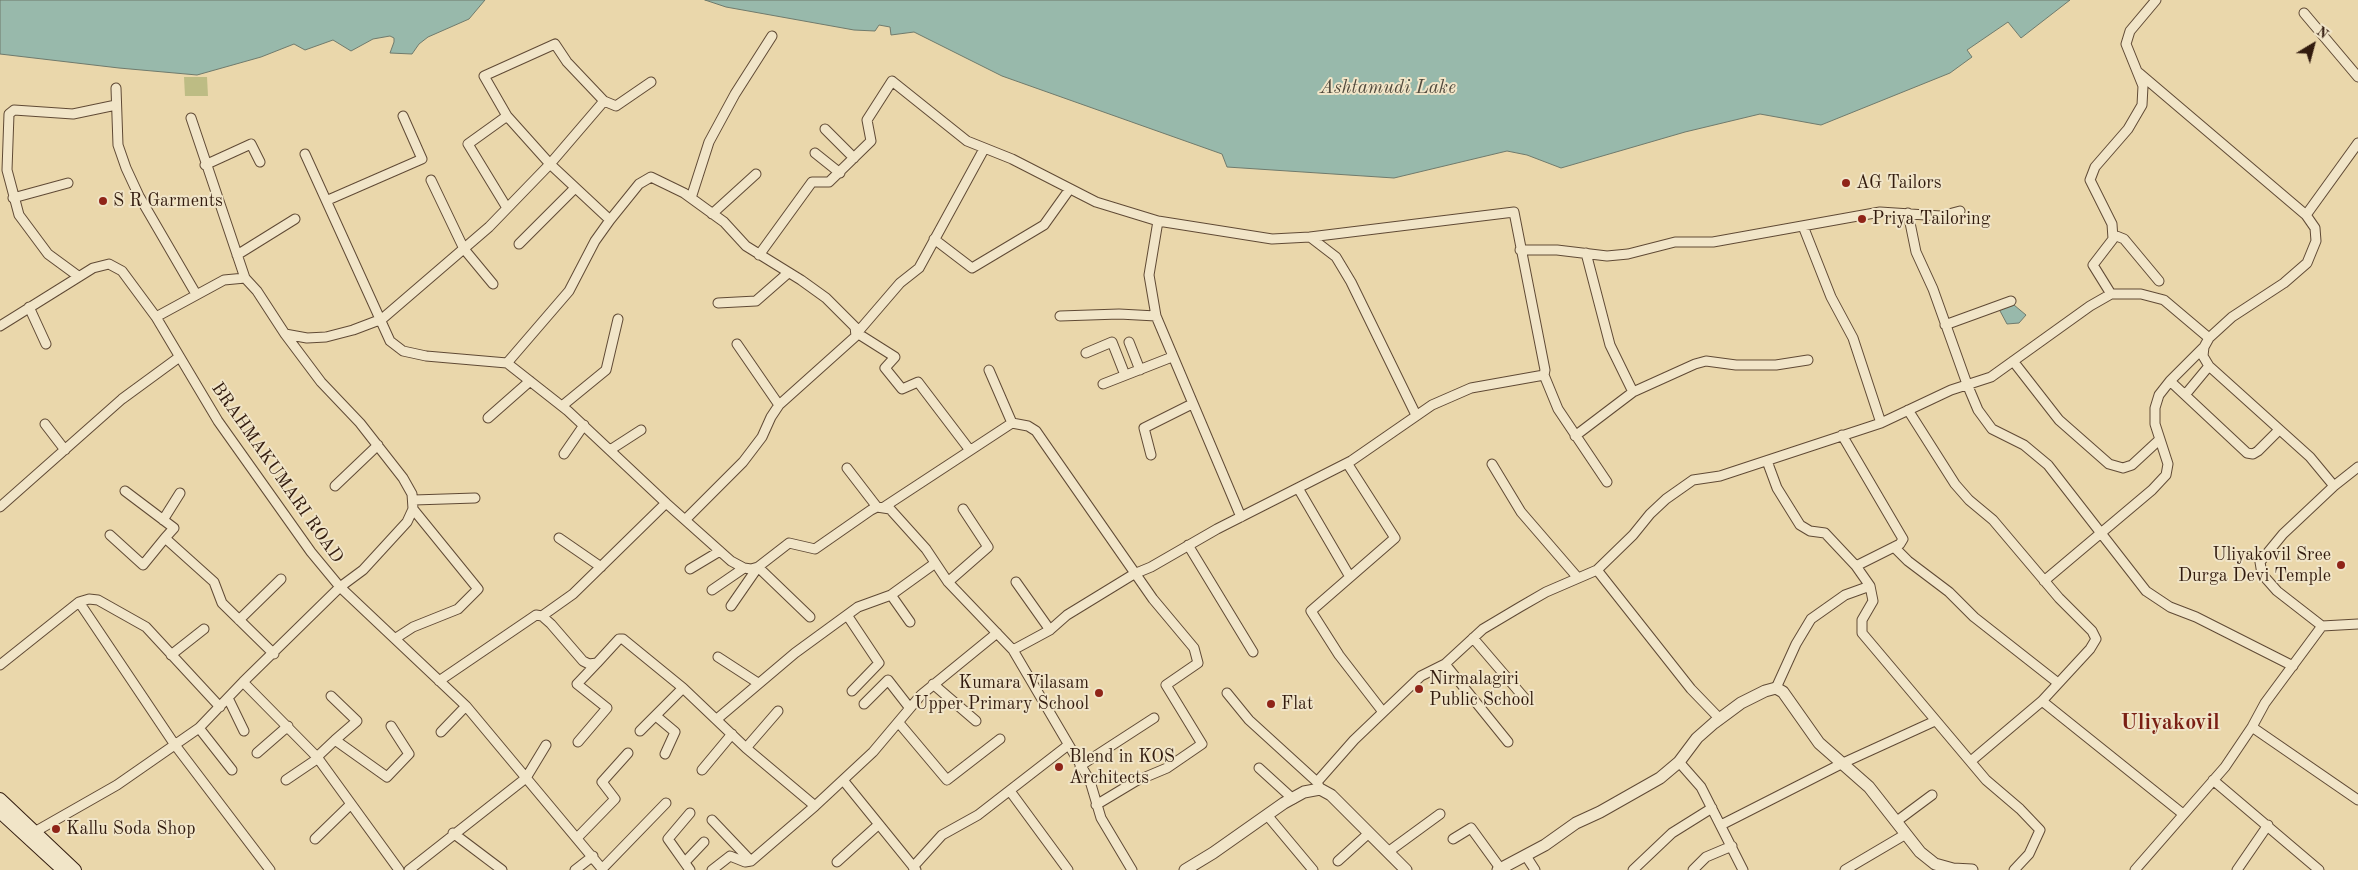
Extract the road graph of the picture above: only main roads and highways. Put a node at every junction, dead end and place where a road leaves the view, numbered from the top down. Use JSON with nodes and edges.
{"nodes":[{"id":1,"x":0,"y":799,"type":"edge"},
{"id":2,"x":0,"y":812,"type":"edge"},
{"id":3,"x":31,"y":834,"type":"junction"},
{"id":4,"x":62,"y":870,"type":"edge"},
{"id":5,"x":75,"y":870,"type":"edge"}],
"edges":[{"from":1,"to":3,"type":"main road"},
{"from":2,"to":3,"type":"main road"},
{"from":3,"to":4,"type":"main road"},
{"from":3,"to":5,"type":"main road"}]}
